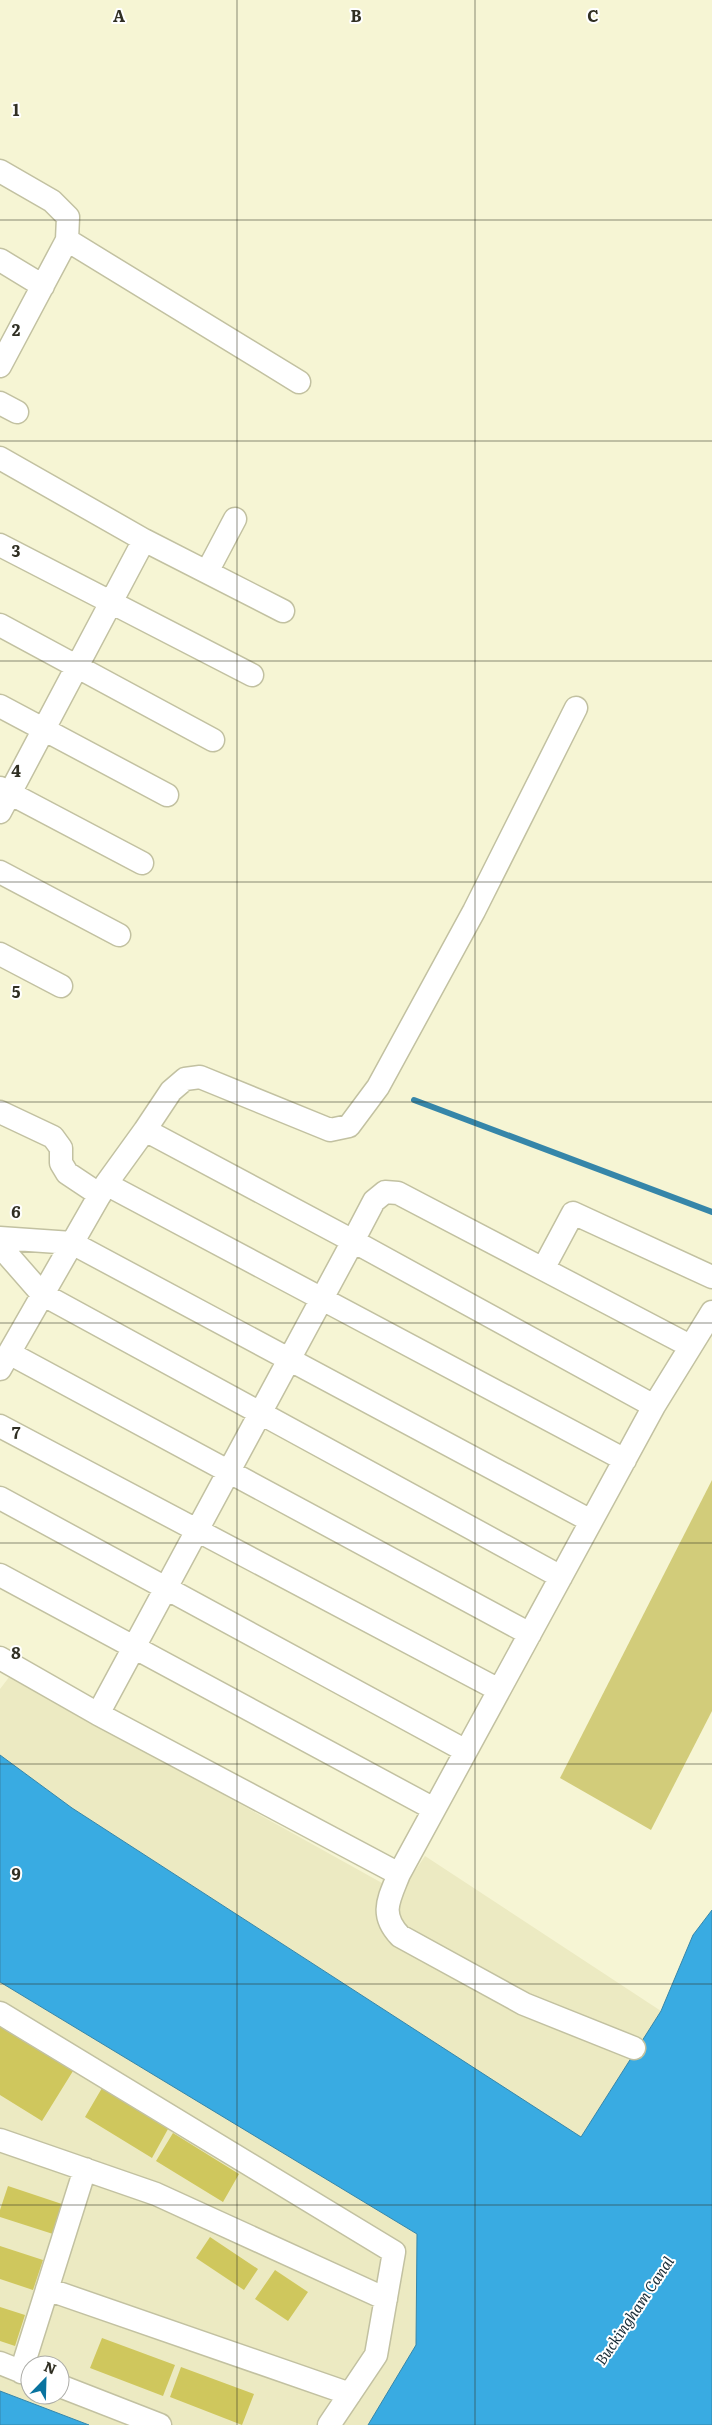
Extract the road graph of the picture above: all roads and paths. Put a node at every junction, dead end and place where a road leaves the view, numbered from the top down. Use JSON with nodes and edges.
{"nodes":[{"id":1,"x":0,"y":170,"type":"edge"},
{"id":2,"x":67,"y":240,"type":"junction"},
{"id":3,"x":0,"y":260,"type":"edge"},
{"id":4,"x":43,"y":286,"type":"junction"},
{"id":5,"x":5,"y":343,"type":"edge"},
{"id":6,"x":0,"y":366,"type":"edge"},
{"id":7,"x":300,"y":382,"type":"dead end"},
{"id":8,"x":0,"y":458,"type":"edge"},
{"id":9,"x":235,"y":519,"type":"dead end"},
{"id":10,"x":144,"y":540,"type":"junction"},
{"id":11,"x":0,"y":545,"type":"edge"},
{"id":12,"x":207,"y":572,"type":"junction"},
{"id":13,"x":111,"y":602,"type":"junction"},
{"id":14,"x":283,"y":611,"type":"dead end"},
{"id":15,"x":0,"y":626,"type":"edge"},
{"id":16,"x":77,"y":666,"type":"junction"},
{"id":17,"x":252,"y":675,"type":"dead end"},
{"id":18,"x":0,"y":706,"type":"edge"},
{"id":19,"x":576,"y":708,"type":"dead end"},
{"id":20,"x":44,"y":728,"type":"junction"},
{"id":21,"x":213,"y":740,"type":"dead end"},
{"id":22,"x":167,"y":794,"type":"dead end"},
{"id":23,"x":3,"y":798,"type":"edge"},
{"id":24,"x":142,"y":863,"type":"dead end"},
{"id":25,"x":0,"y":872,"type":"edge"},
{"id":26,"x":119,"y":935,"type":"dead end"},
{"id":27,"x":0,"y":954,"type":"edge"},
{"id":28,"x":61,"y":986,"type":"dead end"},
{"id":29,"x":0,"y":1112,"type":"edge"},
{"id":30,"x":145,"y":1130,"type":"junction"},
{"id":31,"x":103,"y":1190,"type":"junction"},
{"id":32,"x":0,"y":1238,"type":"edge"},
{"id":33,"x":353,"y":1240,"type":"junction"},
{"id":34,"x":72,"y":1243,"type":"junction"},
{"id":35,"x":0,"y":1246,"type":"edge"},
{"id":36,"x":544,"y":1269,"type":"junction"},
{"id":37,"x":712,"y":1277,"type":"edge"},
{"id":38,"x":42,"y":1294,"type":"junction"},
{"id":39,"x":322,"y":1298,"type":"junction"},
{"id":40,"x":712,"y":1312,"type":"edge"},
{"id":41,"x":690,"y":1346,"type":"junction"},
{"id":42,"x":289,"y":1359,"type":"junction"},
{"id":43,"x":4,"y":1361,"type":"edge"},
{"id":44,"x":654,"y":1406,"type":"junction"},
{"id":45,"x":260,"y":1412,"type":"junction"},
{"id":46,"x":0,"y":1426,"type":"edge"},
{"id":47,"x":625,"y":1460,"type":"junction"},
{"id":48,"x":228,"y":1471,"type":"junction"},
{"id":49,"x":0,"y":1498,"type":"edge"},
{"id":50,"x":591,"y":1521,"type":"junction"},
{"id":51,"x":196,"y":1531,"type":"junction"},
{"id":52,"x":0,"y":1576,"type":"edge"},
{"id":53,"x":561,"y":1577,"type":"junction"},
{"id":54,"x":165,"y":1589,"type":"junction"},
{"id":55,"x":530,"y":1634,"type":"junction"},
{"id":56,"x":134,"y":1647,"type":"junction"},
{"id":57,"x":0,"y":1658,"type":"edge"},
{"id":58,"x":499,"y":1690,"type":"junction"},
{"id":59,"x":98,"y":1714,"type":"junction"},
{"id":60,"x":466,"y":1751,"type":"junction"},
{"id":61,"x":434,"y":1809,"type":"junction"},
{"id":62,"x":399,"y":1874,"type":"junction"},
{"id":63,"x":0,"y":2013,"type":"edge"},
{"id":64,"x":634,"y":2048,"type":"dead end"},
{"id":65,"x":0,"y":2140,"type":"edge"},
{"id":66,"x":85,"y":2169,"type":"junction"},
{"id":67,"x":47,"y":2289,"type":"junction"},
{"id":68,"x":386,"y":2299,"type":"junction"},
{"id":69,"x":30,"y":2355,"type":"edge"},
{"id":70,"x":0,"y":2363,"type":"edge"},
{"id":71,"x":20,"y":2371,"type":"edge"},
{"id":72,"x":70,"y":2390,"type":"edge"},
{"id":73,"x":350,"y":2394,"type":"junction"},
{"id":74,"x":160,"y":2425,"type":"edge"},
{"id":75,"x":329,"y":2425,"type":"edge"}],
"edges":[{"from":1,"to":2,"type":"street"},
{"from":2,"to":4,"type":"street"},
{"from":2,"to":7,"type":"street"},
{"from":3,"to":4,"type":"street"},
{"from":4,"to":5,"type":"street"},
{"from":5,"to":6,"type":"street"},
{"from":8,"to":10,"type":"street"},
{"from":9,"to":12,"type":"street"},
{"from":10,"to":12,"type":"street"},
{"from":10,"to":13,"type":"street"},
{"from":11,"to":13,"type":"street"},
{"from":12,"to":14,"type":"street"},
{"from":13,"to":16,"type":"street"},
{"from":13,"to":17,"type":"street"},
{"from":15,"to":16,"type":"street"},
{"from":16,"to":20,"type":"street"},
{"from":16,"to":21,"type":"street"},
{"from":18,"to":20,"type":"street"},
{"from":19,"to":30,"type":"street"},
{"from":20,"to":22,"type":"street"},
{"from":20,"to":23,"type":"street"},
{"from":23,"to":24,"type":"street"},
{"from":25,"to":26,"type":"street"},
{"from":27,"to":28,"type":"street"},
{"from":29,"to":31,"type":"street"},
{"from":30,"to":31,"type":"street"},
{"from":30,"to":33,"type":"street"},
{"from":31,"to":34,"type":"street"},
{"from":31,"to":39,"type":"street"},
{"from":32,"to":34,"type":"street"},
{"from":33,"to":36,"type":"street"},
{"from":33,"to":39,"type":"street"},
{"from":33,"to":44,"type":"street"},
{"from":34,"to":38,"type":"street"},
{"from":34,"to":42,"type":"street"},
{"from":35,"to":38,"type":"street"},
{"from":36,"to":37,"type":"street"},
{"from":36,"to":41,"type":"street"},
{"from":38,"to":43,"type":"street"},
{"from":38,"to":45,"type":"street"},
{"from":39,"to":42,"type":"street"},
{"from":39,"to":47,"type":"street"},
{"from":40,"to":41,"type":"street"},
{"from":41,"to":44,"type":"street"},
{"from":42,"to":45,"type":"street"},
{"from":42,"to":50,"type":"street"},
{"from":43,"to":48,"type":"street"},
{"from":44,"to":47,"type":"street"},
{"from":45,"to":48,"type":"street"},
{"from":45,"to":53,"type":"street"},
{"from":46,"to":51,"type":"street"},
{"from":47,"to":50,"type":"street"},
{"from":48,"to":51,"type":"street"},
{"from":48,"to":55,"type":"street"},
{"from":49,"to":54,"type":"street"},
{"from":50,"to":53,"type":"street"},
{"from":51,"to":54,"type":"street"},
{"from":51,"to":58,"type":"street"},
{"from":52,"to":56,"type":"street"},
{"from":53,"to":55,"type":"street"},
{"from":54,"to":56,"type":"street"},
{"from":54,"to":60,"type":"street"},
{"from":55,"to":58,"type":"street"},
{"from":56,"to":59,"type":"street"},
{"from":56,"to":61,"type":"street"},
{"from":57,"to":59,"type":"street"},
{"from":58,"to":60,"type":"street"},
{"from":59,"to":62,"type":"street"},
{"from":60,"to":61,"type":"street"},
{"from":61,"to":62,"type":"street"},
{"from":62,"to":64,"type":"street"},
{"from":63,"to":68,"type":"street"},
{"from":65,"to":66,"type":"street"},
{"from":66,"to":67,"type":"street"},
{"from":66,"to":68,"type":"street"},
{"from":67,"to":69,"type":"street"},
{"from":67,"to":73,"type":"street"},
{"from":68,"to":73,"type":"street"},
{"from":70,"to":71,"type":"street"},
{"from":72,"to":74,"type":"street"},
{"from":73,"to":75,"type":"street"}]}
